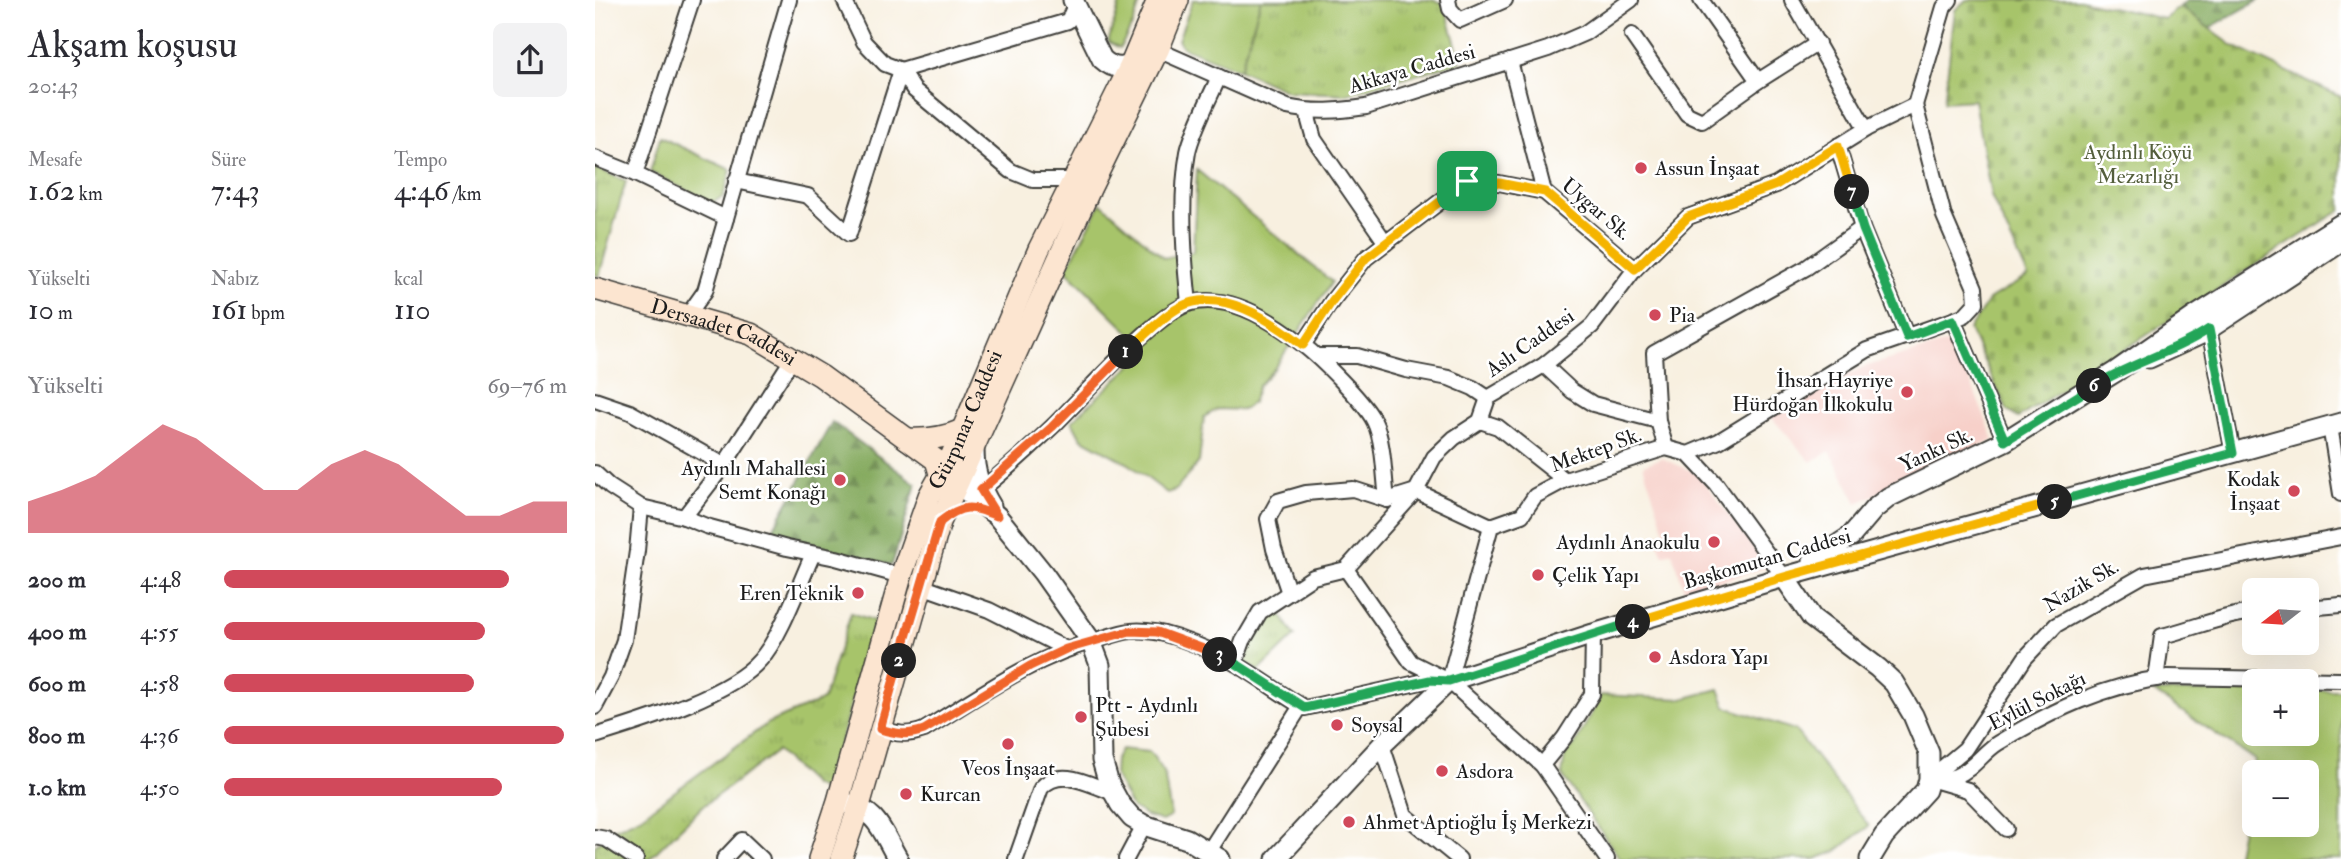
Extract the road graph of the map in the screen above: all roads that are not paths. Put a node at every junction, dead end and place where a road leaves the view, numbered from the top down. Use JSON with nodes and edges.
{"nodes":[{"id":1,"x":692,"y":0,"type":"edge"},
{"id":2,"x":789,"y":0,"type":"edge"},
{"id":3,"x":844,"y":0,"type":"edge"},
{"id":4,"x":1160,"y":0,"type":"edge"},
{"id":5,"x":1178,"y":0,"type":"edge"},
{"id":6,"x":1448,"y":0,"type":"edge"},
{"id":7,"x":1505,"y":0,"type":"edge"},
{"id":8,"x":1630,"y":0,"type":"edge"},
{"id":9,"x":1701,"y":0,"type":"edge"},
{"id":10,"x":1792,"y":0,"type":"edge"},
{"id":11,"x":1950,"y":0,"type":"edge"},
{"id":12,"x":1074,"y":3,"type":"edge"},
{"id":13,"x":1632,"y":35,"type":"dead end"},
{"id":14,"x":1818,"y":43,"type":"junction"},
{"id":15,"x":1158,"y":50,"type":"junction"},
{"id":16,"x":1102,"y":60,"type":"junction"},
{"id":17,"x":1510,"y":61,"type":"junction"},
{"id":18,"x":1130,"y":66,"type":"junction"},
{"id":19,"x":901,"y":69,"type":"junction"},
{"id":20,"x":1219,"y":77,"type":"junction"},
{"id":21,"x":1758,"y":81,"type":"junction"},
{"id":22,"x":1113,"y":100,"type":"junction"},
{"id":23,"x":1915,"y":106,"type":"junction"},
{"id":24,"x":1308,"y":111,"type":"junction"},
{"id":25,"x":1866,"y":129,"type":"junction"},
{"id":26,"x":1838,"y":146,"type":"junction"},
{"id":27,"x":595,"y":158,"type":"edge"},
{"id":28,"x":635,"y":174,"type":"junction"},
{"id":29,"x":1072,"y":180,"type":"junction"},
{"id":30,"x":736,"y":181,"type":"junction"},
{"id":31,"x":1545,"y":192,"type":"junction"},
{"id":32,"x":726,"y":218,"type":"junction"},
{"id":33,"x":2341,"y":224,"type":"edge"},
{"id":34,"x":1863,"y":229,"type":"junction"},
{"id":35,"x":2341,"y":242,"type":"edge"},
{"id":36,"x":1386,"y":243,"type":"junction"},
{"id":37,"x":1635,"y":269,"type":"junction"},
{"id":38,"x":595,"y":289,"type":"edge"},
{"id":39,"x":1189,"y":303,"type":"junction"},
{"id":40,"x":688,"y":315,"type":"junction"},
{"id":41,"x":1953,"y":320,"type":"junction"},
{"id":42,"x":2209,"y":329,"type":"junction"},
{"id":43,"x":1907,"y":337,"type":"junction"},
{"id":44,"x":1303,"y":345,"type":"junction"},
{"id":45,"x":1318,"y":356,"type":"junction"},
{"id":46,"x":793,"y":358,"type":"junction"},
{"id":47,"x":1544,"y":365,"type":"junction"},
{"id":48,"x":2115,"y":372,"type":"junction"},
{"id":49,"x":845,"y":393,"type":"junction"},
{"id":50,"x":1488,"y":398,"type":"junction"},
{"id":51,"x":595,"y":400,"type":"edge"},
{"id":52,"x":1480,"y":421,"type":"junction"},
{"id":53,"x":1658,"y":421,"type":"junction"},
{"id":54,"x":2336,"y":425,"type":"edge"},
{"id":55,"x":962,"y":430,"type":"junction"},
{"id":56,"x":907,"y":439,"type":"junction"},
{"id":57,"x":2005,"y":441,"type":"junction"},
{"id":58,"x":1666,"y":448,"type":"junction"},
{"id":59,"x":974,"y":450,"type":"junction"},
{"id":60,"x":2233,"y":453,"type":"junction"},
{"id":61,"x":1688,"y":454,"type":"junction"},
{"id":62,"x":724,"y":465,"type":"junction"},
{"id":63,"x":945,"y":470,"type":"junction"},
{"id":64,"x":595,"y":473,"type":"edge"},
{"id":65,"x":1566,"y":480,"type":"junction"},
{"id":66,"x":981,"y":490,"type":"junction"},
{"id":67,"x":1416,"y":491,"type":"junction"},
{"id":68,"x":2341,"y":494,"type":"edge"},
{"id":69,"x":1387,"y":500,"type":"junction"},
{"id":70,"x":641,"y":507,"type":"junction"},
{"id":71,"x":938,"y":508,"type":"junction"},
{"id":72,"x":997,"y":516,"type":"junction"},
{"id":73,"x":684,"y":517,"type":"junction"},
{"id":74,"x":1490,"y":527,"type":"junction"},
{"id":75,"x":2341,"y":537,"type":"edge"},
{"id":76,"x":813,"y":554,"type":"junction"},
{"id":77,"x":1346,"y":569,"type":"junction"},
{"id":78,"x":901,"y":576,"type":"junction"},
{"id":79,"x":1784,"y":577,"type":"junction"},
{"id":80,"x":921,"y":586,"type":"junction"},
{"id":81,"x":1289,"y":593,"type":"junction"},
{"id":82,"x":2341,"y":605,"type":"edge"},
{"id":83,"x":2319,"y":607,"type":"edge"},
{"id":84,"x":2242,"y":613,"type":"edge"},
{"id":85,"x":1593,"y":634,"type":"junction"},
{"id":86,"x":1091,"y":641,"type":"junction"},
{"id":87,"x":1066,"y":649,"type":"junction"},
{"id":88,"x":1235,"y":663,"type":"junction"},
{"id":89,"x":2156,"y":678,"type":"junction"},
{"id":90,"x":2341,"y":680,"type":"edge"},
{"id":91,"x":1449,"y":681,"type":"junction"},
{"id":92,"x":1301,"y":706,"type":"junction"},
{"id":93,"x":595,"y":707,"type":"edge"},
{"id":94,"x":880,"y":729,"type":"junction"},
{"id":95,"x":595,"y":736,"type":"edge"},
{"id":96,"x":1382,"y":745,"type":"junction"},
{"id":97,"x":1542,"y":765,"type":"junction"},
{"id":98,"x":1929,"y":779,"type":"junction"},
{"id":99,"x":1114,"y":793,"type":"junction"},
{"id":100,"x":849,"y":804,"type":"junction"},
{"id":101,"x":1144,"y":825,"type":"junction"},
{"id":102,"x":2006,"y":829,"type":"dead end"},
{"id":103,"x":595,"y":837,"type":"edge"},
{"id":104,"x":1214,"y":855,"type":"edge"},
{"id":105,"x":636,"y":859,"type":"edge"},
{"id":106,"x":724,"y":859,"type":"edge"},
{"id":107,"x":762,"y":859,"type":"edge"},
{"id":108,"x":819,"y":859,"type":"edge"},
{"id":109,"x":841,"y":859,"type":"edge"},
{"id":110,"x":898,"y":859,"type":"edge"},
{"id":111,"x":1016,"y":859,"type":"edge"},
{"id":112,"x":1126,"y":859,"type":"edge"},
{"id":113,"x":1276,"y":859,"type":"edge"},
{"id":114,"x":1459,"y":859,"type":"edge"},
{"id":115,"x":1607,"y":859,"type":"edge"},
{"id":116,"x":1870,"y":859,"type":"edge"}],
"edges":[{"from":1,"to":28,"type":"street"},
{"from":2,"to":30,"type":"street"},
{"from":3,"to":19,"type":"street"},
{"from":4,"to":15,"type":"street"},
{"from":4,"to":18,"type":"main road","name":"Gürpınar Caddesi"},
{"from":5,"to":15,"type":"main road","name":"Gürpınar Caddesi"},
{"from":6,"to":7,"type":"street"},
{"from":8,"to":17,"type":"street","name":"Akkaya Caddesi"},
{"from":9,"to":21,"type":"street"},
{"from":10,"to":14,"type":"street"},
{"from":11,"to":23,"type":"street"},
{"from":12,"to":16,"type":"street"},
{"from":12,"to":19,"type":"street"},
{"from":13,"to":21,"type":"street"},
{"from":14,"to":21,"type":"street"},
{"from":14,"to":25,"type":"street"},
{"from":15,"to":18,"type":"street"},
{"from":15,"to":20,"type":"street","name":"Akkaya Caddesi"},
{"from":15,"to":59,"type":"main road","name":"Gürpınar Caddesi"},
{"from":16,"to":18,"type":"street"},
{"from":16,"to":22,"type":"street"},
{"from":17,"to":24,"type":"street","name":"Akkaya Caddesi"},
{"from":17,"to":31,"type":"street"},
{"from":18,"to":22,"type":"main road","name":"Gürpınar Caddesi"},
{"from":19,"to":29,"type":"street"},
{"from":19,"to":30,"type":"street"},
{"from":20,"to":24,"type":"street","name":"Akkaya Caddesi"},
{"from":20,"to":39,"type":"street"},
{"from":22,"to":29,"type":"main road","name":"Gürpınar Caddesi"},
{"from":23,"to":25,"type":"street","name":"Aslı Caddesi"},
{"from":23,"to":41,"type":"street"},
{"from":24,"to":36,"type":"street"},
{"from":25,"to":26,"type":"street","name":"Aslı Caddesi"},
{"from":26,"to":34,"type":"street"},
{"from":26,"to":37,"type":"street","name":"Aslı Caddesi"},
{"from":27,"to":28,"type":"street"},
{"from":28,"to":32,"type":"street"},
{"from":29,"to":55,"type":"main road","name":"Gürpınar Caddesi"},
{"from":30,"to":32,"type":"street"},
{"from":31,"to":36,"type":"street","name":"Uygar Sk."},
{"from":31,"to":37,"type":"street","name":"Uygar Sk."},
{"from":32,"to":40,"type":"street"},
{"from":33,"to":48,"type":"street","name":"Yankı Sk."},
{"from":34,"to":43,"type":"street"},
{"from":34,"to":53,"type":"street"},
{"from":35,"to":42,"type":"street","name":"Yankı Sk."},
{"from":36,"to":44,"type":"street","name":"Uygar Sk."},
{"from":37,"to":47,"type":"street","name":"Aslı Caddesi"},
{"from":38,"to":40,"type":"main road","name":"Dersaadet Caddesi"},
{"from":39,"to":44,"type":"street"},
{"from":39,"to":66,"type":"street"},
{"from":40,"to":46,"type":"main road","name":"Dersaadet Caddesi"},
{"from":41,"to":43,"type":"street"},
{"from":41,"to":57,"type":"street"},
{"from":42,"to":48,"type":"street","name":"Yankı Sk."},
{"from":42,"to":60,"type":"street"},
{"from":43,"to":61,"type":"street"},
{"from":44,"to":45,"type":"street"},
{"from":45,"to":50,"type":"street"},
{"from":45,"to":69,"type":"street"},
{"from":46,"to":49,"type":"main road","name":"Dersaadet Caddesi"},
{"from":46,"to":62,"type":"street"},
{"from":47,"to":50,"type":"street","name":"Aslı Caddesi"},
{"from":47,"to":53,"type":"street"},
{"from":48,"to":57,"type":"street","name":"Yankı Sk."},
{"from":49,"to":56,"type":"main road","name":"Dersaadet Caddesi"},
{"from":49,"to":71,"type":"main road","name":"Dersaadet Caddesi"},
{"from":50,"to":52,"type":"street","name":"Aslı Caddesi"},
{"from":51,"to":62,"type":"street"},
{"from":52,"to":65,"type":"street"},
{"from":52,"to":67,"type":"street"},
{"from":53,"to":58,"type":"street"},
{"from":54,"to":60,"type":"street","name":"Başkomutan Caddesi"},
{"from":54,"to":68,"type":"street"},
{"from":55,"to":56,"type":"main road"},
{"from":55,"to":63,"type":"main road","name":"Gürpınar Caddesi"},
{"from":56,"to":63,"type":"main road","name":"Dersaadet Caddesi"},
{"from":57,"to":79,"type":"street","name":"Yankı Sk."},
{"from":58,"to":61,"type":"street","name":"Mektep Sk."},
{"from":58,"to":65,"type":"street","name":"Mektep Sk."},
{"from":59,"to":63,"type":"main road","name":"Gürpınar Caddesi"},
{"from":59,"to":66,"type":"street"},
{"from":60,"to":79,"type":"street","name":"Başkomutan Caddesi"},
{"from":61,"to":79,"type":"street"},
{"from":62,"to":73,"type":"street"},
{"from":63,"to":71,"type":"main road","name":"Gürpınar Caddesi"},
{"from":63,"to":72,"type":"street","name":"Dersaadet Caddesi"},
{"from":64,"to":70,"type":"street"},
{"from":65,"to":74,"type":"street","name":"Mektep Sk."},
{"from":66,"to":72,"type":"street"},
{"from":67,"to":69,"type":"street"},
{"from":67,"to":74,"type":"street"},
{"from":67,"to":77,"type":"street"},
{"from":69,"to":81,"type":"street"},
{"from":70,"to":73,"type":"street"},
{"from":70,"to":93,"type":"street"},
{"from":71,"to":72,"type":"street"},
{"from":71,"to":78,"type":"main road","name":"Gürpınar Caddesi"},
{"from":71,"to":80,"type":"main road","name":"Gürpınar Caddesi"},
{"from":72,"to":86,"type":"street","name":"Dersaadet Caddesi"},
{"from":73,"to":76,"type":"street"},
{"from":74,"to":91,"type":"street"},
{"from":75,"to":98,"type":"street","name":"Nazik Sk."},
{"from":76,"to":78,"type":"street"},
{"from":76,"to":95,"type":"street"},
{"from":77,"to":81,"type":"street"},
{"from":77,"to":91,"type":"street"},
{"from":78,"to":100,"type":"main road","name":"Gürpınar Caddesi"},
{"from":79,"to":85,"type":"street","name":"Başkomutan Caddesi"},
{"from":79,"to":98,"type":"street"},
{"from":80,"to":87,"type":"street"},
{"from":80,"to":94,"type":"main road","name":"Gürpınar Caddesi"},
{"from":81,"to":88,"type":"street"},
{"from":82,"to":83,"type":"street"},
{"from":84,"to":89,"type":"street"},
{"from":85,"to":91,"type":"street","name":"Başkomutan Caddesi"},
{"from":85,"to":97,"type":"street"},
{"from":86,"to":87,"type":"street"},
{"from":86,"to":88,"type":"street"},
{"from":86,"to":99,"type":"street","name":"Dersaadet Caddesi"},
{"from":87,"to":94,"type":"street"},
{"from":88,"to":92,"type":"street"},
{"from":89,"to":90,"type":"street","name":"Eylül Sokağı"},
{"from":89,"to":98,"type":"street","name":"Eylül Sokağı"},
{"from":91,"to":92,"type":"street"},
{"from":91,"to":96,"type":"street","name":"Başkomutan Caddesi"},
{"from":91,"to":97,"type":"street"},
{"from":92,"to":104,"type":"street"},
{"from":94,"to":100,"type":"main road","name":"Gürpınar Caddesi"},
{"from":96,"to":113,"type":"street","name":"Başkomutan Caddesi"},
{"from":96,"to":114,"type":"street"},
{"from":97,"to":115,"type":"street"},
{"from":98,"to":102,"type":"street"},
{"from":98,"to":116,"type":"street","name":"Nazik Sk."},
{"from":99,"to":101,"type":"street","name":"Dersaadet Caddesi"},
{"from":99,"to":111,"type":"street"},
{"from":100,"to":108,"type":"main road","name":"Gürpınar Caddesi"},
{"from":100,"to":109,"type":"main road","name":"Gürpınar Caddesi"},
{"from":100,"to":110,"type":"street"},
{"from":101,"to":104,"type":"street","name":"Dersaadet Caddesi"},
{"from":101,"to":112,"type":"street"},
{"from":103,"to":105,"type":"street"},
{"from":106,"to":107,"type":"street"}]}
